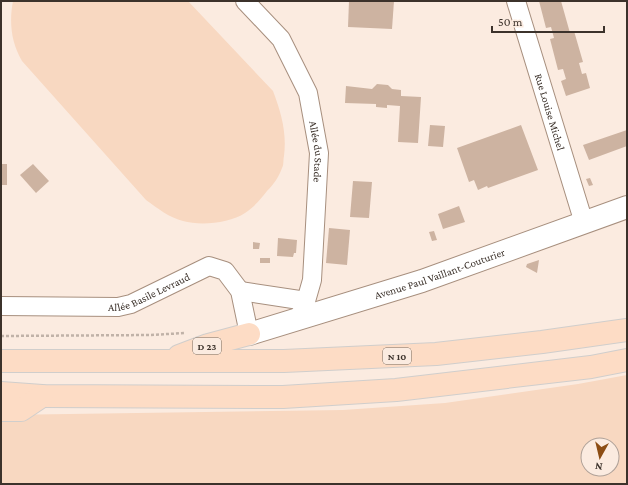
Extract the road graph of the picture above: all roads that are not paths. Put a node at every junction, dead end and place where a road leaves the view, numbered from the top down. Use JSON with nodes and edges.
{"nodes":[{"id":1,"x":245,"y":1,"type":"edge"},
{"id":2,"x":516,"y":1,"type":"edge"},
{"id":3,"x":627,"y":207,"type":"edge"},
{"id":4,"x":584,"y":223,"type":"junction"},
{"id":5,"x":240,"y":291,"type":"junction"},
{"id":6,"x":1,"y":306,"type":"edge"},
{"id":7,"x":302,"y":311,"type":"junction"},
{"id":8,"x":627,"y":330,"type":"edge"},
{"id":9,"x":250,"y":334,"type":"junction"},
{"id":10,"x":627,"y":360,"type":"edge"},
{"id":11,"x":1,"y":361,"type":"edge"},
{"id":12,"x":165,"y":361,"type":"junction"},
{"id":13,"x":1,"y":393,"type":"edge"},
{"id":14,"x":42,"y":396,"type":"junction"},
{"id":15,"x":1,"y":410,"type":"edge"}],
"edges":[{"from":1,"to":7,"type":"street","name":"Allée du Stade"},
{"from":2,"to":4,"type":"street","name":"Rue Louise Michel"},
{"from":3,"to":4,"type":"street","name":"Avenue Paul Vaillant-Couturier","number":"D 23"},
{"from":4,"to":7,"type":"street","name":"Avenue Paul Vaillant-Couturier","number":"D 23"},
{"from":5,"to":6,"type":"street","name":"Allée Basile Levraud"},
{"from":5,"to":7,"type":"street"},
{"from":5,"to":9,"type":"street","name":"Allée Basile Levraud"},
{"from":7,"to":9,"type":"street","name":"Avenue Paul Vaillant-Couturier","number":"D 23"},
{"from":8,"to":12,"type":"main road","number":"N 10"},
{"from":9,"to":12,"type":"main road","number":"D 23"},
{"from":10,"to":14,"type":"main road"},
{"from":11,"to":12,"type":"main road","number":"N 10"},
{"from":13,"to":14,"type":"main road"},
{"from":14,"to":15,"type":"main road"}]}
